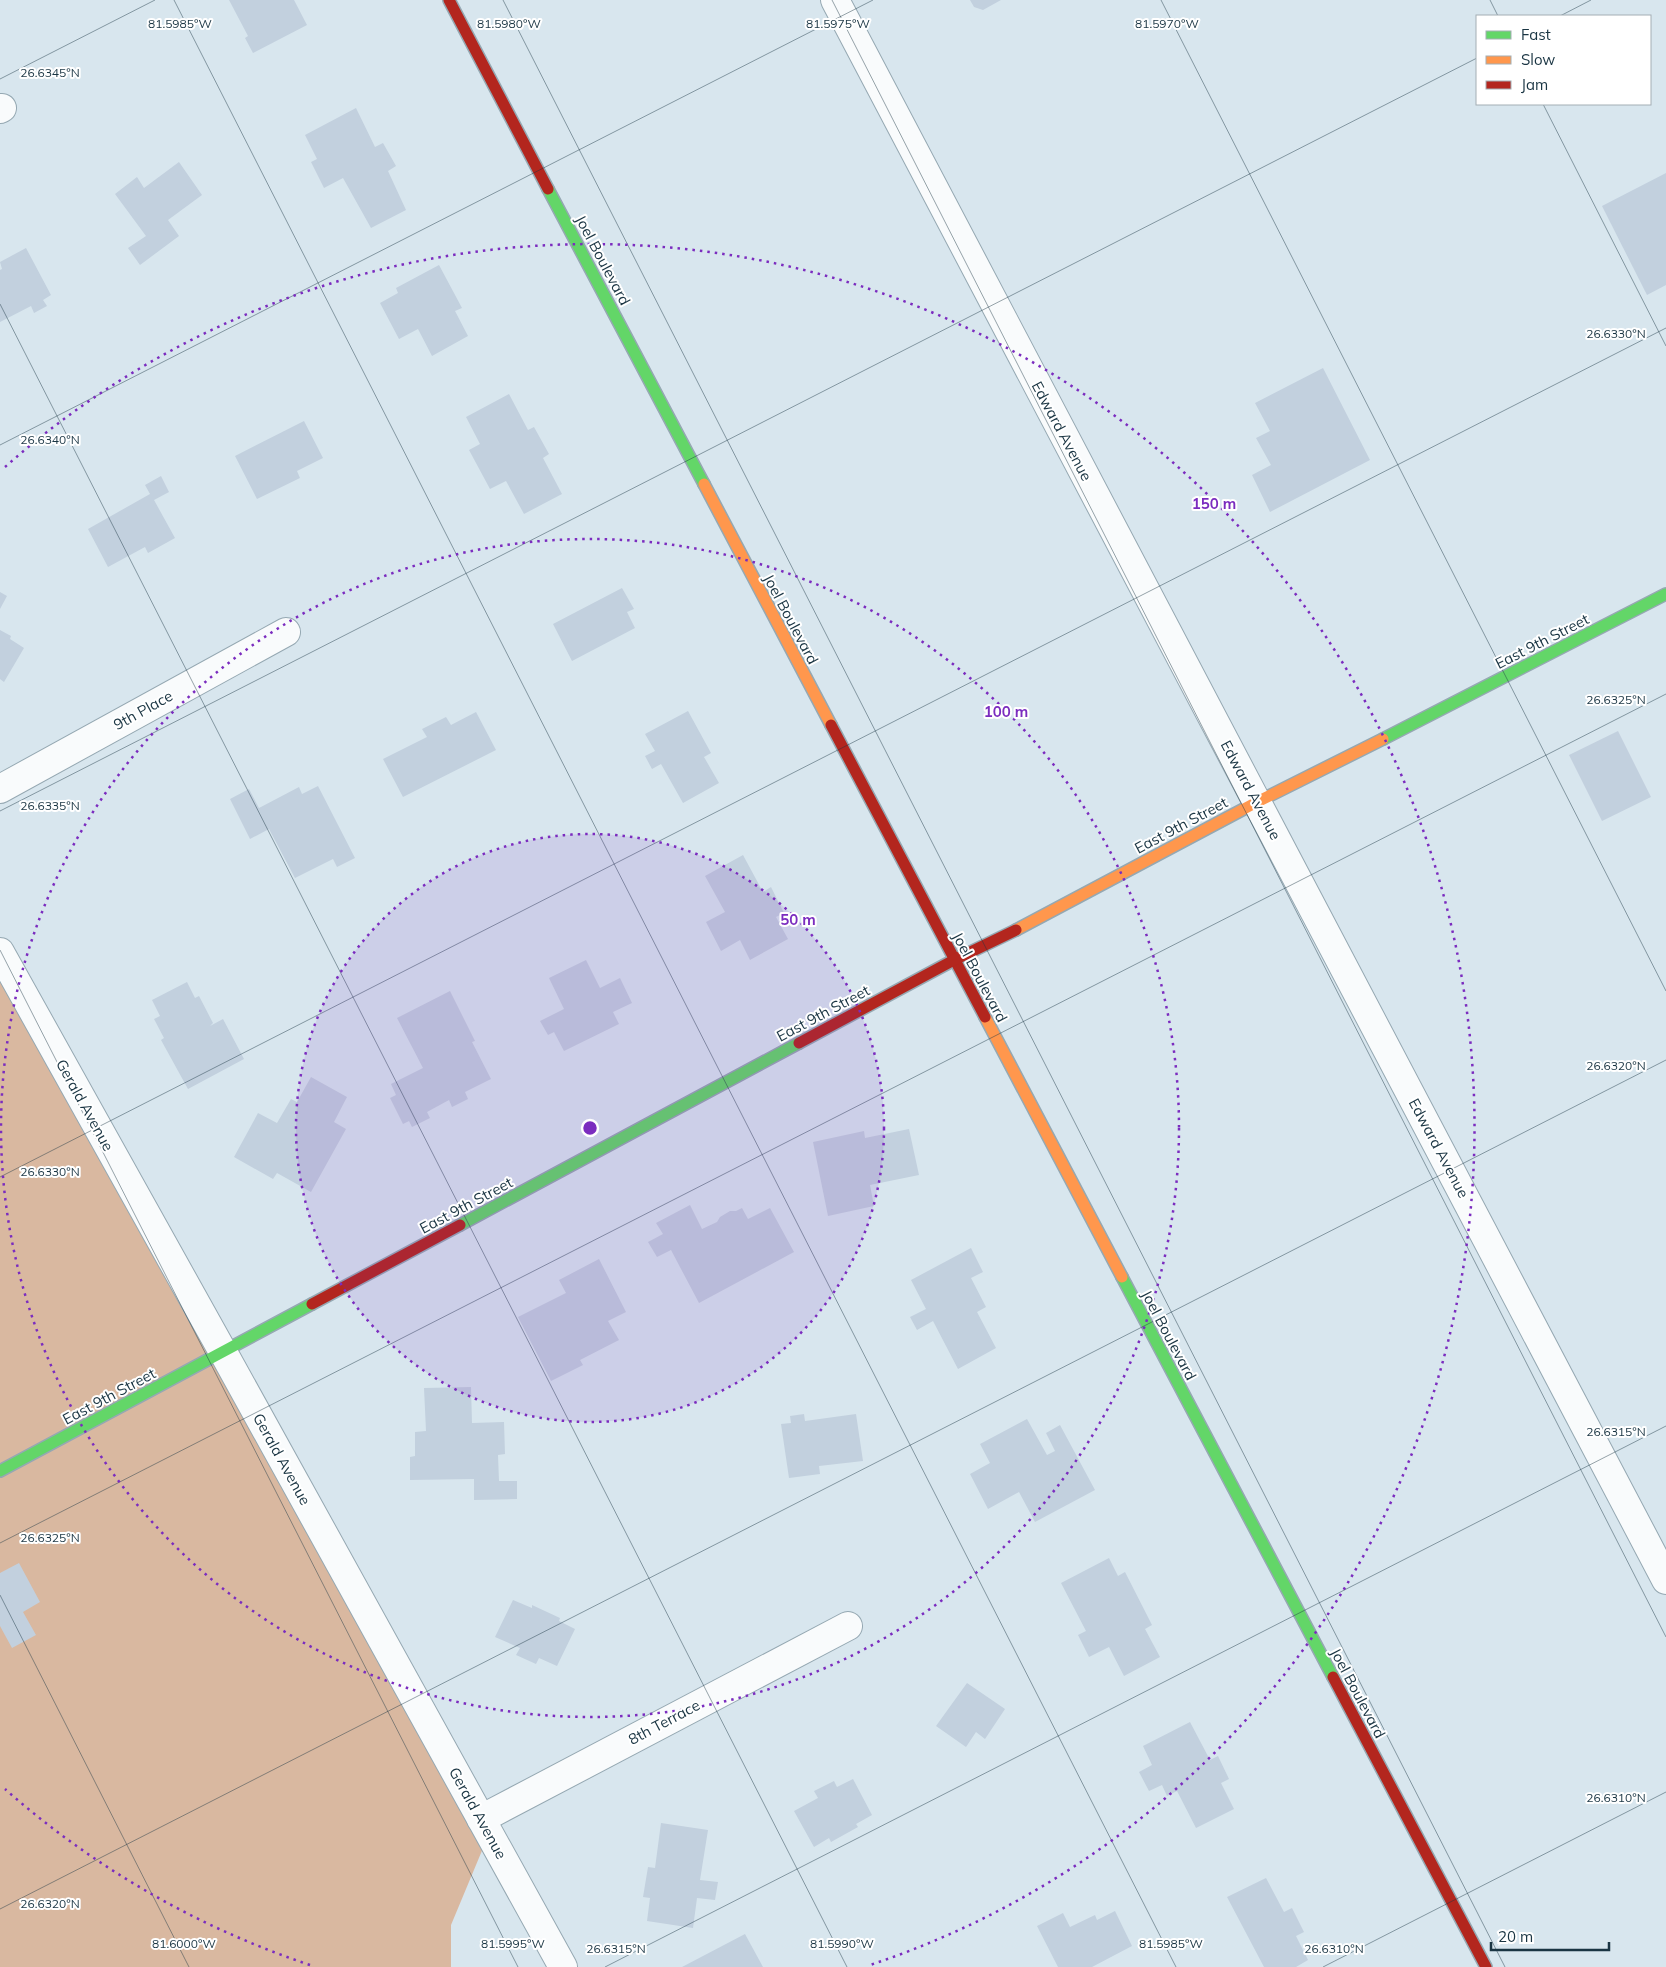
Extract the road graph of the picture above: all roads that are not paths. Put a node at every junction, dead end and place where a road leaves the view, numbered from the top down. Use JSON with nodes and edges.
{"nodes":[{"id":1,"x":448,"y":0,"type":"edge"},
{"id":2,"x":835,"y":0,"type":"edge"},
{"id":3,"x":1666,"y":594,"type":"edge"},
{"id":4,"x":286,"y":632,"type":"dead end"},
{"id":5,"x":0,"y":789,"type":"edge"},
{"id":6,"x":1257,"y":802,"type":"junction"},
{"id":7,"x":0,"y":952,"type":"edge"},
{"id":8,"x":954,"y":960,"type":"junction"},
{"id":9,"x":223,"y":1352,"type":"junction"},
{"id":10,"x":0,"y":1471,"type":"edge"},
{"id":11,"x":1666,"y":1580,"type":"edge"},
{"id":12,"x":848,"y":1626,"type":"dead end"},
{"id":13,"x":481,"y":1819,"type":"junction"},
{"id":14,"x":563,"y":1967,"type":"edge"},
{"id":15,"x":1486,"y":1967,"type":"edge"}],
"edges":[{"from":1,"to":8,"type":"main road","name":"Joel Boulevard"},
{"from":2,"to":6,"type":"street","name":"Edward Avenue"},
{"from":3,"to":6,"type":"main road","name":"East 9th Street"},
{"from":4,"to":5,"type":"street","name":"9th Place"},
{"from":6,"to":8,"type":"main road","name":"East 9th Street"},
{"from":6,"to":11,"type":"street","name":"Edward Avenue"},
{"from":7,"to":9,"type":"street","name":"Gerald Avenue"},
{"from":8,"to":9,"type":"main road","name":"East 9th Street"},
{"from":8,"to":15,"type":"main road","name":"Joel Boulevard"},
{"from":9,"to":10,"type":"main road","name":"East 9th Street"},
{"from":9,"to":13,"type":"street","name":"Gerald Avenue"},
{"from":12,"to":13,"type":"street","name":"8th Terrace"},
{"from":13,"to":14,"type":"street","name":"Gerald Avenue"}]}
